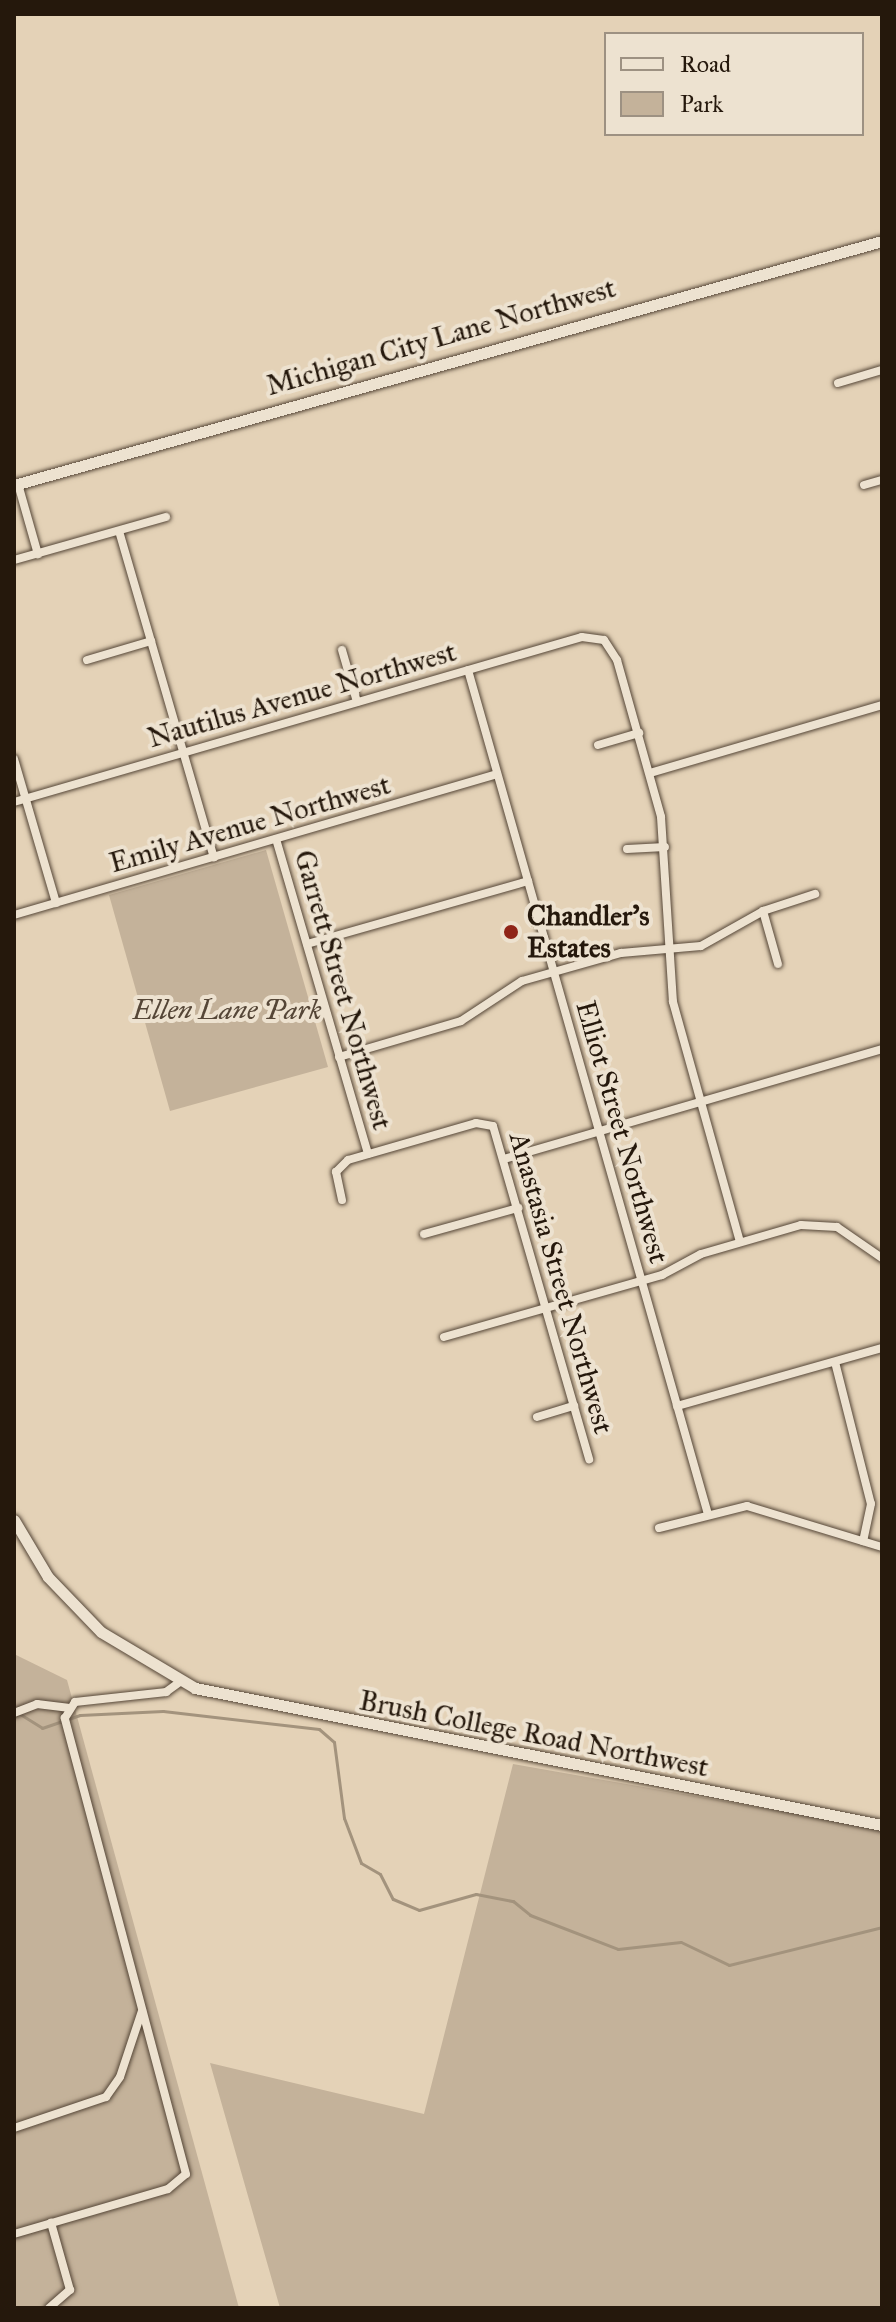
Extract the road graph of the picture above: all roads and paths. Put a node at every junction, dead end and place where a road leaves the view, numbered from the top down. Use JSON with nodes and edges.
{"nodes":[{"id":1,"x":882,"y":241,"type":"edge"},
{"id":2,"x":882,"y":370,"type":"edge"},
{"id":3,"x":838,"y":383,"type":"dead end"},
{"id":4,"x":882,"y":480,"type":"edge"},
{"id":5,"x":16,"y":484,"type":"edge"},
{"id":6,"x":864,"y":485,"type":"dead end"},
{"id":7,"x":166,"y":517,"type":"dead end"},
{"id":8,"x":119,"y":531,"type":"junction"},
{"id":9,"x":38,"y":554,"type":"junction"},
{"id":10,"x":14,"y":560,"type":"edge"},
{"id":11,"x":151,"y":641,"type":"junction"},
{"id":12,"x":342,"y":650,"type":"dead end"},
{"id":13,"x":87,"y":660,"type":"dead end"},
{"id":14,"x":468,"y":670,"type":"junction"},
{"id":15,"x":357,"y":702,"type":"junction"},
{"id":16,"x":882,"y":705,"type":"edge"},
{"id":17,"x":639,"y":733,"type":"junction"},
{"id":18,"x":598,"y":745,"type":"dead end"},
{"id":19,"x":183,"y":752,"type":"junction"},
{"id":20,"x":14,"y":759,"type":"edge"},
{"id":21,"x":650,"y":773,"type":"junction"},
{"id":22,"x":497,"y":774,"type":"junction"},
{"id":23,"x":25,"y":798,"type":"junction"},
{"id":24,"x":14,"y":802,"type":"edge"},
{"id":25,"x":276,"y":839,"type":"junction"},
{"id":26,"x":665,"y":847,"type":"junction"},
{"id":27,"x":627,"y":849,"type":"dead end"},
{"id":28,"x":214,"y":857,"type":"junction"},
{"id":29,"x":528,"y":881,"type":"junction"},
{"id":30,"x":815,"y":894,"type":"dead end"},
{"id":31,"x":56,"y":903,"type":"junction"},
{"id":32,"x":763,"y":911,"type":"junction"},
{"id":33,"x":14,"y":915,"type":"edge"},
{"id":34,"x":307,"y":944,"type":"junction"},
{"id":35,"x":671,"y":948,"type":"junction"},
{"id":36,"x":778,"y":964,"type":"dead end"},
{"id":37,"x":553,"y":972,"type":"junction"},
{"id":38,"x":882,"y":1049,"type":"edge"},
{"id":39,"x":339,"y":1057,"type":"junction"},
{"id":40,"x":700,"y":1102,"type":"junction"},
{"id":41,"x":599,"y":1132,"type":"junction"},
{"id":42,"x":368,"y":1154,"type":"junction"},
{"id":43,"x":504,"y":1159,"type":"junction"},
{"id":44,"x":342,"y":1200,"type":"dead end"},
{"id":45,"x":518,"y":1208,"type":"junction"},
{"id":46,"x":424,"y":1234,"type":"dead end"},
{"id":47,"x":740,"y":1242,"type":"junction"},
{"id":48,"x":882,"y":1258,"type":"edge"},
{"id":49,"x":641,"y":1281,"type":"junction"},
{"id":50,"x":546,"y":1308,"type":"junction"},
{"id":51,"x":444,"y":1337,"type":"dead end"},
{"id":52,"x":882,"y":1348,"type":"edge"},
{"id":53,"x":835,"y":1362,"type":"junction"},
{"id":54,"x":574,"y":1406,"type":"junction"},
{"id":55,"x":677,"y":1406,"type":"junction"},
{"id":56,"x":537,"y":1417,"type":"dead end"},
{"id":57,"x":589,"y":1459,"type":"dead end"},
{"id":58,"x":708,"y":1514,"type":"junction"},
{"id":59,"x":14,"y":1520,"type":"edge"},
{"id":60,"x":659,"y":1528,"type":"dead end"},
{"id":61,"x":863,"y":1541,"type":"junction"},
{"id":62,"x":882,"y":1547,"type":"edge"},
{"id":63,"x":180,"y":1682,"type":"junction"},
{"id":64,"x":68,"y":1708,"type":"junction"},
{"id":65,"x":14,"y":1713,"type":"edge"},
{"id":66,"x":882,"y":1825,"type":"edge"},
{"id":67,"x":143,"y":2006,"type":"junction"},
{"id":68,"x":14,"y":2128,"type":"edge"},
{"id":69,"x":51,"y":2223,"type":"junction"},
{"id":70,"x":14,"y":2234,"type":"edge"},
{"id":71,"x":49,"y":2308,"type":"edge"}],
"edges":[{"from":1,"to":5,"type":"street","name":"Michigan City Lane Northwest"},
{"from":2,"to":3,"type":"street"},
{"from":4,"to":6,"type":"street"},
{"from":5,"to":9,"type":"street"},
{"from":7,"to":8,"type":"street"},
{"from":8,"to":9,"type":"street"},
{"from":8,"to":11,"type":"street"},
{"from":9,"to":10,"type":"street"},
{"from":11,"to":13,"type":"street"},
{"from":11,"to":19,"type":"street"},
{"from":12,"to":15,"type":"street"},
{"from":14,"to":15,"type":"street","name":"Nautilus Avenue Northwest"},
{"from":14,"to":17,"type":"street","name":"Nautilus Avenue Northwest"},
{"from":14,"to":22,"type":"street","name":"Elliot Street Northwest"},
{"from":15,"to":19,"type":"street","name":"Nautilus Avenue Northwest"},
{"from":16,"to":21,"type":"street"},
{"from":17,"to":18,"type":"street"},
{"from":17,"to":21,"type":"street"},
{"from":19,"to":23,"type":"street","name":"Nautilus Avenue Northwest"},
{"from":19,"to":28,"type":"street"},
{"from":20,"to":23,"type":"street"},
{"from":21,"to":26,"type":"street"},
{"from":22,"to":25,"type":"street","name":"Emily Avenue Northwest"},
{"from":22,"to":29,"type":"street","name":"Elliot Street Northwest"},
{"from":23,"to":24,"type":"street","name":"Nautilus Avenue Northwest"},
{"from":23,"to":31,"type":"street"},
{"from":25,"to":28,"type":"street","name":"Emily Avenue Northwest"},
{"from":25,"to":34,"type":"street","name":"Garrett Street Northwest"},
{"from":26,"to":27,"type":"street"},
{"from":26,"to":35,"type":"street"},
{"from":28,"to":31,"type":"street","name":"Emily Avenue Northwest"},
{"from":29,"to":34,"type":"street"},
{"from":29,"to":37,"type":"street","name":"Elliot Street Northwest"},
{"from":30,"to":32,"type":"street"},
{"from":31,"to":33,"type":"street","name":"Emily Avenue Northwest"},
{"from":32,"to":35,"type":"street"},
{"from":32,"to":36,"type":"street"},
{"from":34,"to":39,"type":"street","name":"Garrett Street Northwest"},
{"from":35,"to":37,"type":"street"},
{"from":35,"to":40,"type":"street"},
{"from":37,"to":39,"type":"street"},
{"from":37,"to":41,"type":"street","name":"Elliot Street Northwest"},
{"from":38,"to":40,"type":"street"},
{"from":39,"to":42,"type":"street","name":"Garrett Street Northwest"},
{"from":40,"to":41,"type":"street"},
{"from":40,"to":47,"type":"street"},
{"from":41,"to":43,"type":"street"},
{"from":41,"to":49,"type":"street","name":"Elliot Street Northwest"},
{"from":42,"to":43,"type":"street","name":"Anastasia Street Northwest"},
{"from":42,"to":44,"type":"street"},
{"from":43,"to":45,"type":"street","name":"Anastasia Street Northwest"},
{"from":45,"to":46,"type":"street"},
{"from":45,"to":50,"type":"street","name":"Anastasia Street Northwest"},
{"from":47,"to":48,"type":"street"},
{"from":47,"to":49,"type":"street"},
{"from":49,"to":50,"type":"street"},
{"from":49,"to":55,"type":"street","name":"Elliot Street Northwest"},
{"from":50,"to":51,"type":"street"},
{"from":50,"to":54,"type":"street","name":"Anastasia Street Northwest"},
{"from":52,"to":53,"type":"street"},
{"from":53,"to":55,"type":"street"},
{"from":53,"to":61,"type":"street"},
{"from":54,"to":56,"type":"street"},
{"from":54,"to":57,"type":"street","name":"Anastasia Street Northwest"},
{"from":55,"to":58,"type":"street","name":"Elliot Street Northwest"},
{"from":58,"to":60,"type":"street"},
{"from":58,"to":61,"type":"street"},
{"from":59,"to":63,"type":"street","name":"Brush College Road Northwest"},
{"from":61,"to":62,"type":"street"},
{"from":63,"to":64,"type":"street"},
{"from":63,"to":66,"type":"street","name":"Brush College Road Northwest"},
{"from":64,"to":65,"type":"street"},
{"from":64,"to":67,"type":"street"},
{"from":67,"to":68,"type":"street"},
{"from":67,"to":69,"type":"street"},
{"from":69,"to":70,"type":"street"},
{"from":69,"to":71,"type":"street"}]}
